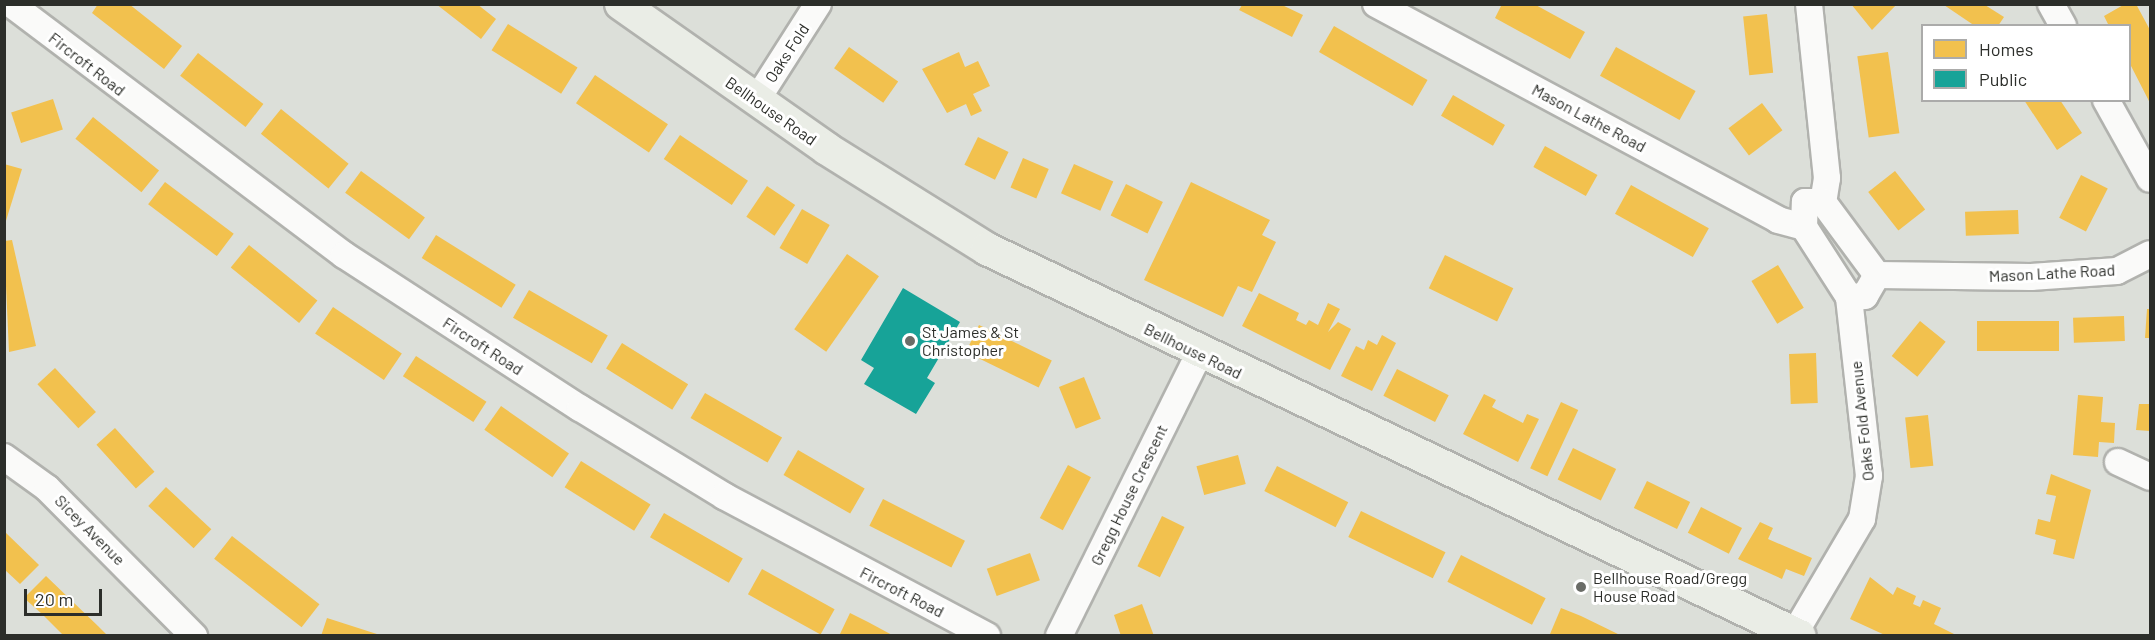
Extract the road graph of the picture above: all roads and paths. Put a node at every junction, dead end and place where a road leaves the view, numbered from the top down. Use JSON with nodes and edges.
{"nodes":[{"id":1,"x":11,"y":4,"type":"edge"},
{"id":2,"x":621,"y":4,"type":"edge"},
{"id":3,"x":818,"y":4,"type":"edge"},
{"id":4,"x":1376,"y":4,"type":"edge"},
{"id":5,"x":1809,"y":4,"type":"edge"},
{"id":6,"x":2051,"y":4,"type":"edge"},
{"id":7,"x":2062,"y":24,"type":"edge"},
{"id":8,"x":756,"y":101,"type":"junction"},
{"id":9,"x":2107,"y":102,"type":"edge"},
{"id":10,"x":2151,"y":179,"type":"edge"},
{"id":11,"x":1822,"y":202,"type":"junction"},
{"id":12,"x":1804,"y":227,"type":"junction"},
{"id":13,"x":2151,"y":254,"type":"edge"},
{"id":14,"x":1877,"y":274,"type":"junction"},
{"id":15,"x":1849,"y":297,"type":"junction"},
{"id":16,"x":1199,"y":354,"type":"junction"},
{"id":17,"x":4,"y":457,"type":"edge"},
{"id":18,"x":2118,"y":462,"type":"dead end"},
{"id":19,"x":2151,"y":477,"type":"edge"},
{"id":20,"x":1796,"y":635,"type":"edge"},
{"id":21,"x":194,"y":636,"type":"edge"},
{"id":22,"x":987,"y":636,"type":"edge"},
{"id":23,"x":1059,"y":636,"type":"edge"}],
"edges":[{"from":1,"to":22,"type":"street","name":"Fircroft Road"},
{"from":2,"to":8,"type":"main road","name":"Bellhouse Road"},
{"from":3,"to":8,"type":"street","name":"Oaks Fold"},
{"from":4,"to":12,"type":"street","name":"Mason Lathe Road"},
{"from":5,"to":11,"type":"street"},
{"from":6,"to":7,"type":"street"},
{"from":8,"to":16,"type":"main road","name":"Bellhouse Road"},
{"from":9,"to":10,"type":"street"},
{"from":11,"to":12,"type":"street"},
{"from":11,"to":14,"type":"street"},
{"from":12,"to":15,"type":"street","name":"Oaks Fold Avenue"},
{"from":13,"to":14,"type":"street","name":"Mason Lathe Road"},
{"from":14,"to":15,"type":"street"},
{"from":15,"to":20,"type":"street","name":"Oaks Fold Avenue"},
{"from":16,"to":20,"type":"main road","name":"Bellhouse Road"},
{"from":16,"to":23,"type":"street","name":"Gregg House Crescent"},
{"from":17,"to":21,"type":"street","name":"Sicey Avenue"},
{"from":18,"to":19,"type":"street"}]}
